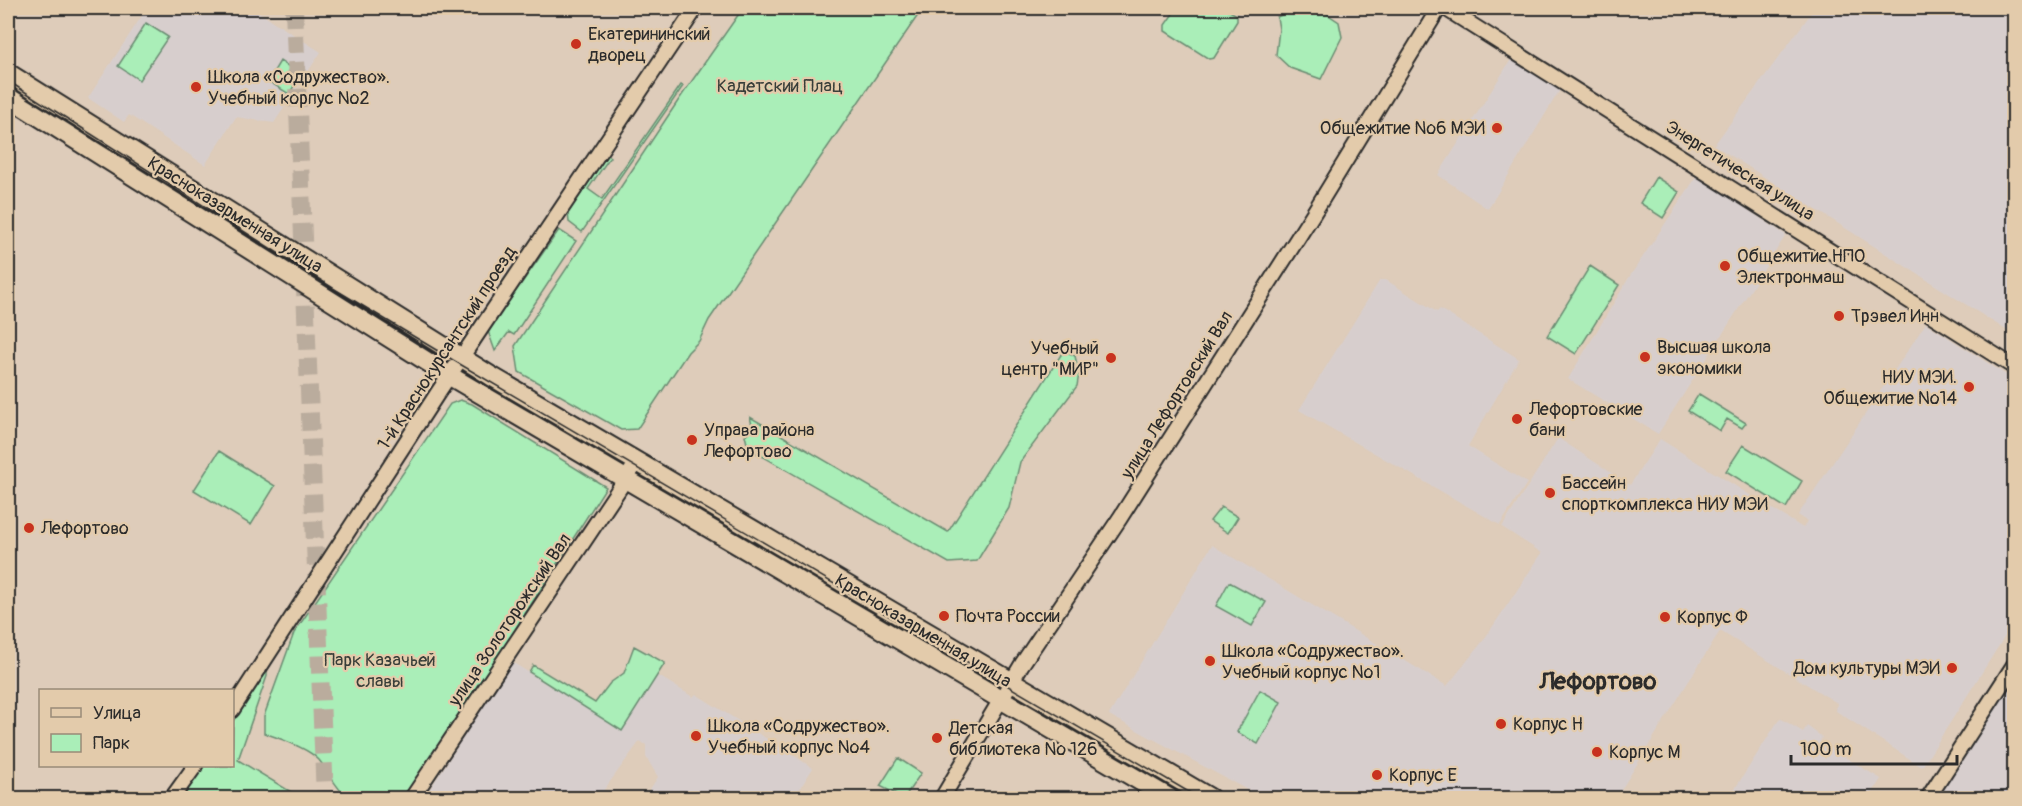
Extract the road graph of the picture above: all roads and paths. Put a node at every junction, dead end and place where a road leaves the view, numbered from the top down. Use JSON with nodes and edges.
{"nodes":[{"id":1,"x":696,"y":8,"type":"edge"},
{"id":2,"x":1439,"y":8,"type":"edge"},
{"id":3,"x":1445,"y":8,"type":"edge"},
{"id":4,"x":8,"y":73,"type":"edge"},
{"id":5,"x":8,"y":97,"type":"edge"},
{"id":6,"x":462,"y":357,"type":"junction"},
{"id":7,"x":2014,"y":367,"type":"edge"},
{"id":8,"x":450,"y":376,"type":"junction"},
{"id":9,"x":637,"y":462,"type":"junction"},
{"id":10,"x":626,"y":479,"type":"junction"},
{"id":11,"x":2014,"y":665,"type":"edge"},
{"id":12,"x":1011,"y":683,"type":"junction"},
{"id":13,"x":1001,"y":699,"type":"junction"},
{"id":14,"x":234,"y":707,"type":"edge"},
{"id":15,"x":194,"y":767,"type":"edge"},
{"id":16,"x":172,"y":798,"type":"edge"},
{"id":17,"x":412,"y":798,"type":"edge"},
{"id":18,"x":942,"y":798,"type":"edge"},
{"id":19,"x":1169,"y":798,"type":"edge"},
{"id":20,"x":1210,"y":798,"type":"edge"},
{"id":21,"x":1928,"y":798,"type":"edge"}],
"edges":[{"from":1,"to":6,"type":"street","name":"1-й Краснокурсантский проезд"},
{"from":2,"to":12,"type":"street","name":"улица Лефортовский Вал"},
{"from":3,"to":7,"type":"street","name":"Энергетическая улица"},
{"from":4,"to":6,"type":"main road","name":"Красноказарменная улица"},
{"from":5,"to":8,"type":"main road","name":"Красноказарменная улица"},
{"from":6,"to":8,"type":"street","name":"1-й Краснокурсантский проезд"},
{"from":6,"to":9,"type":"main road","name":"Красноказарменная улица"},
{"from":8,"to":10,"type":"main road","name":"Красноказарменная улица"},
{"from":8,"to":14,"type":"street","name":"1-й Краснокурсантский проезд"},
{"from":9,"to":10,"type":"street","name":"улица Золоторожский Вал"},
{"from":9,"to":12,"type":"main road","name":"Красноказарменная улица"},
{"from":10,"to":13,"type":"main road","name":"Красноказарменная улица"},
{"from":10,"to":17,"type":"street","name":"улица Золоторожский Вал"},
{"from":11,"to":21,"type":"street"},
{"from":12,"to":13,"type":"street","name":"улица Лефортовский Вал"},
{"from":12,"to":20,"type":"main road","name":"Красноказарменная улица"},
{"from":13,"to":18,"type":"street","name":"улица Лефортовский Вал"},
{"from":13,"to":19,"type":"main road","name":"Красноказарменная улица"},
{"from":15,"to":16,"type":"street"}]}
